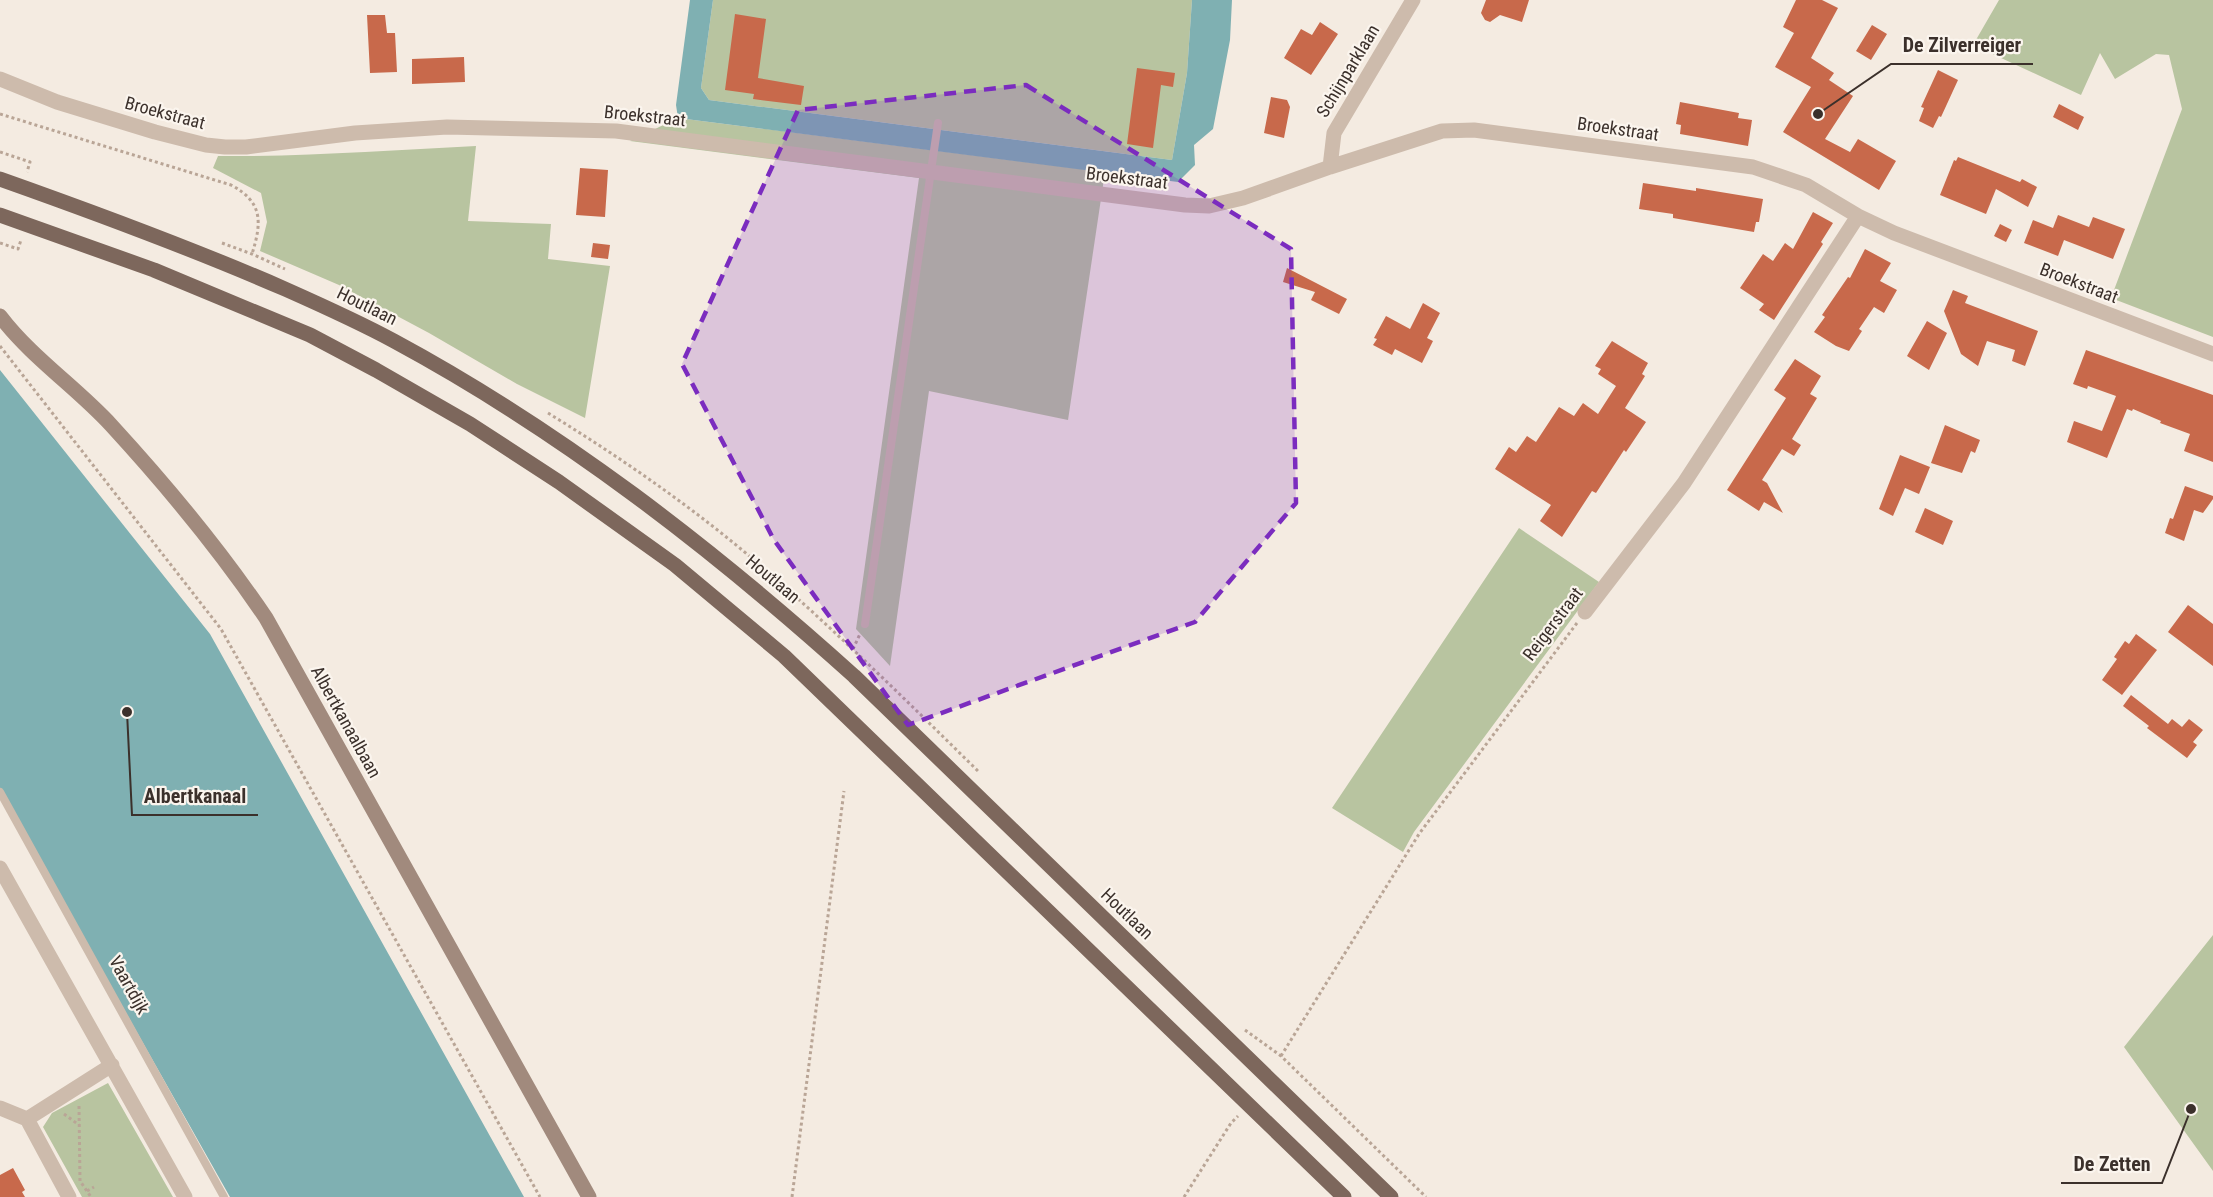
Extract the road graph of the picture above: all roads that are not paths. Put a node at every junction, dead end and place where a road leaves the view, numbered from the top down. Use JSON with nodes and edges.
{"nodes":[{"id":1,"x":1413,"y":0,"type":"edge"},
{"id":2,"x":0,"y":79,"type":"edge"},
{"id":3,"x":938,"y":123,"type":"dead end"},
{"id":4,"x":1330,"y":167,"type":"junction"},
{"id":5,"x":932,"y":172,"type":"junction"},
{"id":6,"x":0,"y":179,"type":"edge"},
{"id":7,"x":0,"y":215,"type":"edge"},
{"id":8,"x":1858,"y":216,"type":"junction"},
{"id":9,"x":0,"y":316,"type":"edge"},
{"id":10,"x":2213,"y":354,"type":"edge"},
{"id":11,"x":1586,"y":612,"type":"road end"},
{"id":12,"x":865,"y":624,"type":"dead end"},
{"id":13,"x":0,"y":792,"type":"edge"},
{"id":14,"x":0,"y":868,"type":"edge"},
{"id":15,"x":112,"y":1065,"type":"junction"},
{"id":16,"x":0,"y":1108,"type":"edge"},
{"id":17,"x":27,"y":1119,"type":"junction"},
{"id":18,"x":69,"y":1197,"type":"edge"},
{"id":19,"x":185,"y":1197,"type":"edge"},
{"id":20,"x":224,"y":1197,"type":"edge"},
{"id":21,"x":589,"y":1197,"type":"edge"},
{"id":22,"x":1344,"y":1197,"type":"edge"},
{"id":23,"x":1391,"y":1197,"type":"edge"}],
"edges":[{"from":1,"to":4,"type":"street","name":"Schijnparklaan"},
{"from":2,"to":5,"type":"street","name":"Broekstraat"},
{"from":3,"to":5,"type":"lane"},
{"from":4,"to":5,"type":"street","name":"Broekstraat"},
{"from":4,"to":8,"type":"street","name":"Broekstraat"},
{"from":5,"to":12,"type":"lane"},
{"from":6,"to":23,"type":"main road","name":"Houtlaan"},
{"from":7,"to":22,"type":"main road"},
{"from":8,"to":10,"type":"street","name":"Broekstraat"},
{"from":8,"to":11,"type":"street","name":"Reigerstraat"},
{"from":9,"to":21,"type":"street","name":"Albertkanaalbaan"},
{"from":13,"to":20,"type":"lane","name":"Vaartdijk"},
{"from":14,"to":15,"type":"street"},
{"from":15,"to":17,"type":"street"},
{"from":15,"to":19,"type":"street"},
{"from":16,"to":17,"type":"street"},
{"from":17,"to":18,"type":"street"}]}
